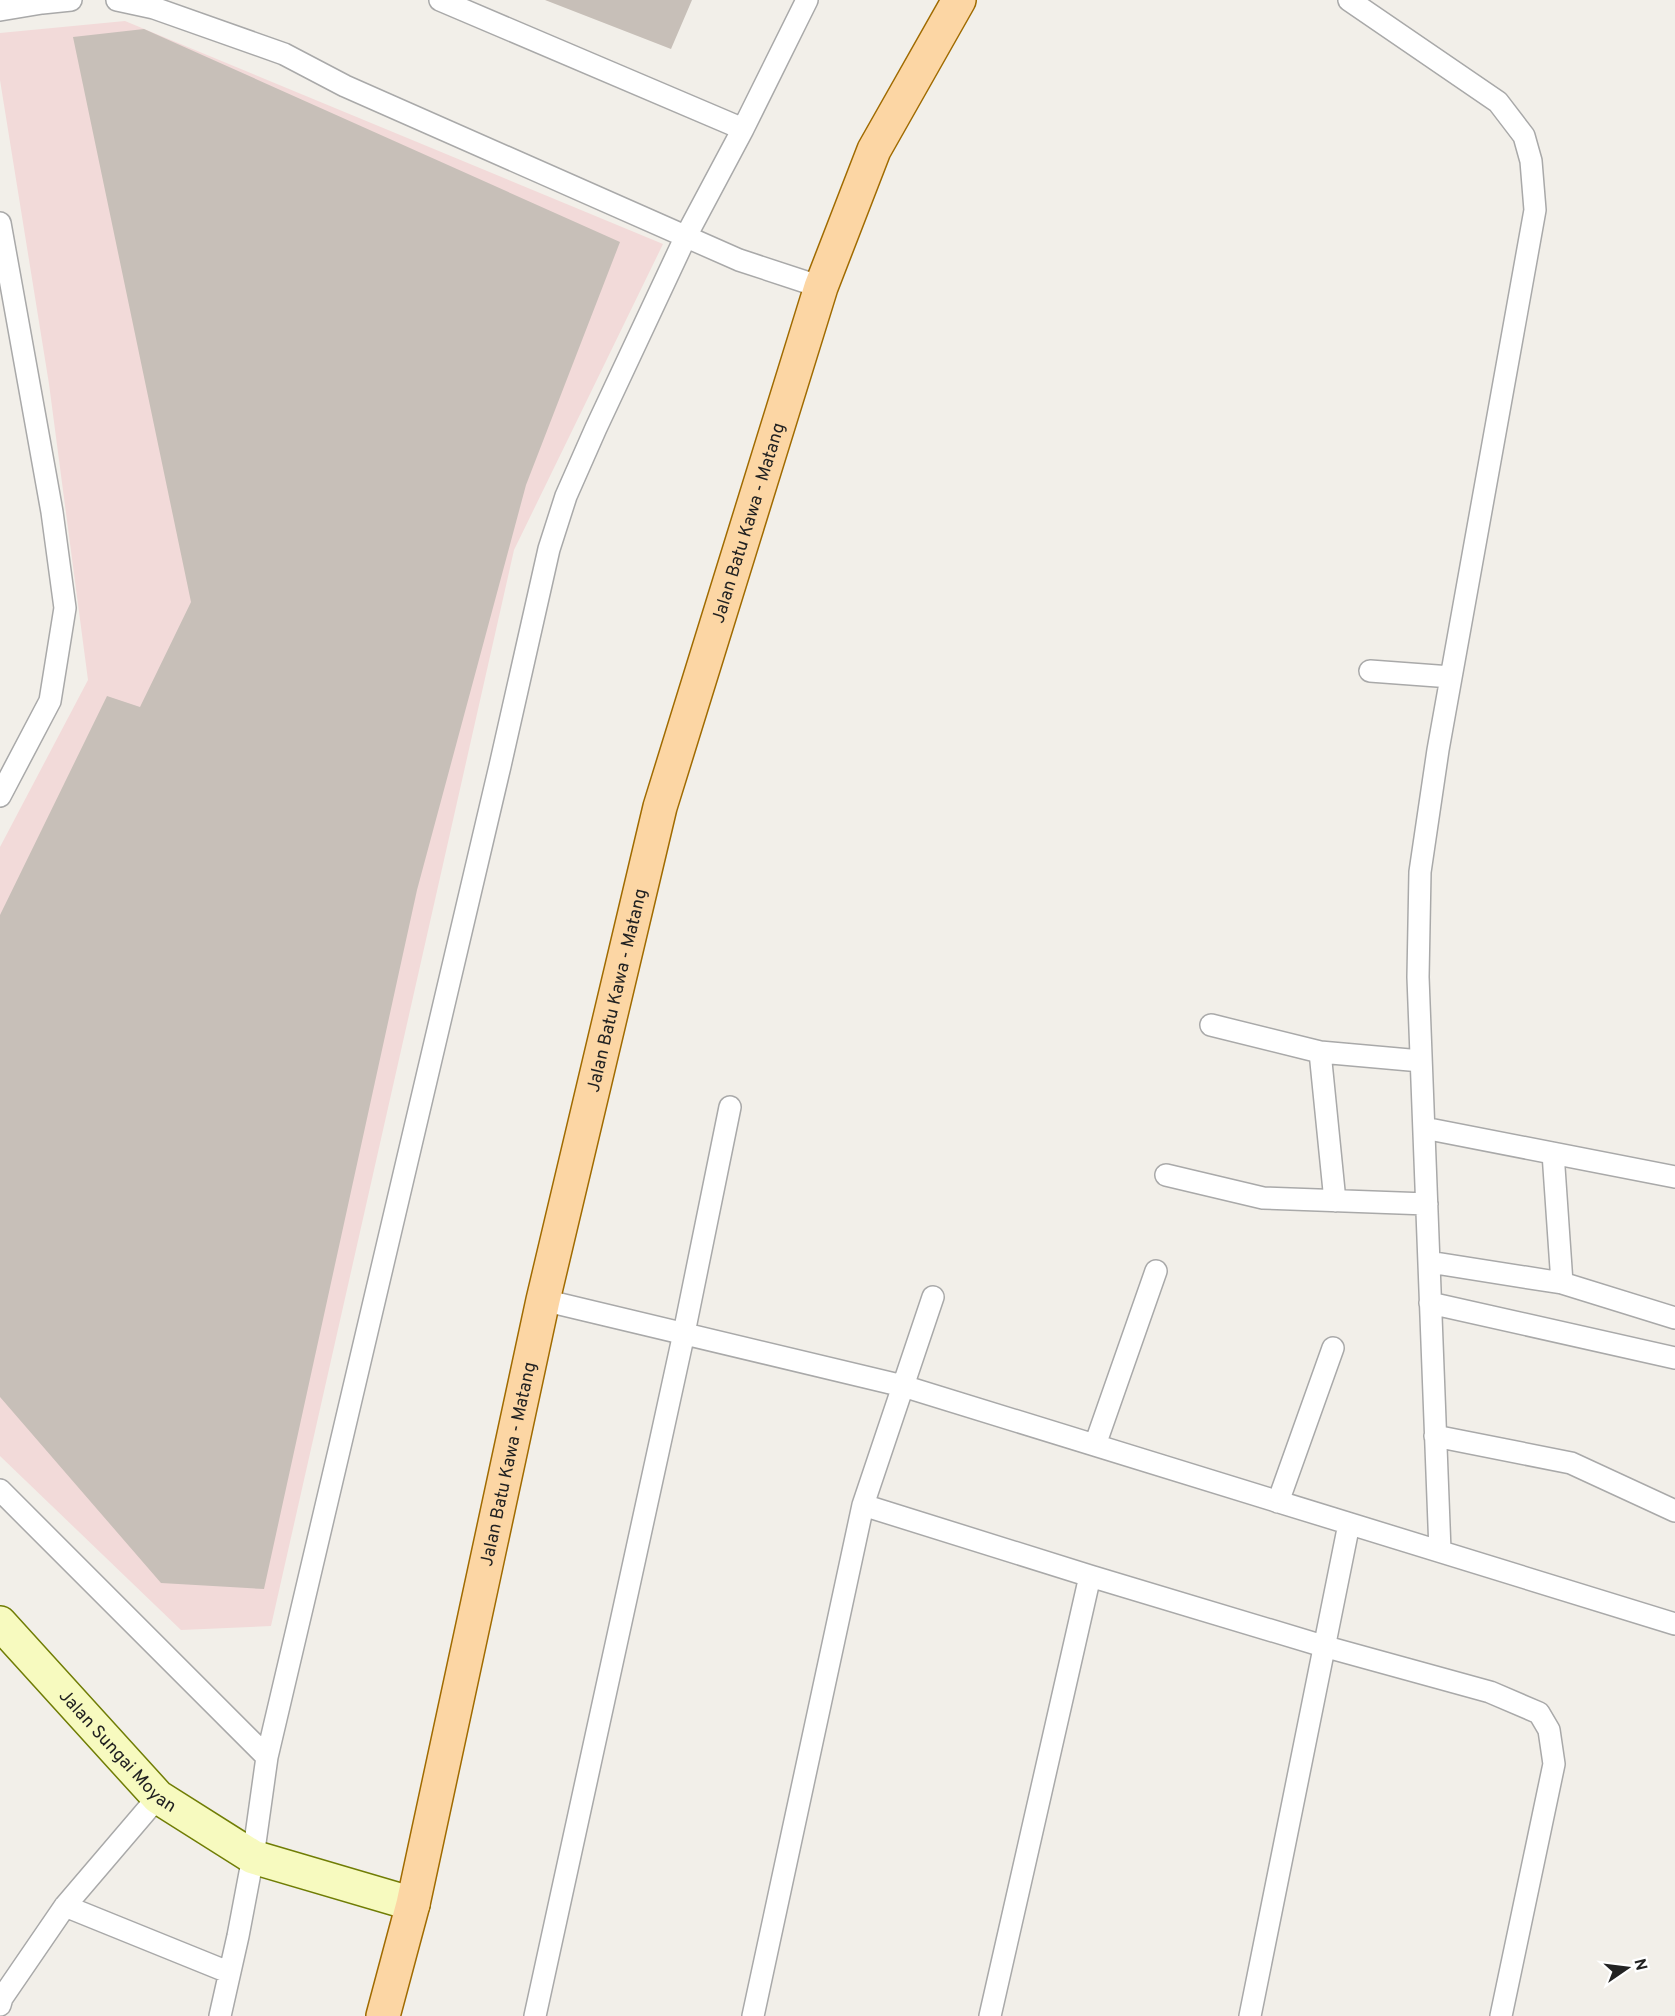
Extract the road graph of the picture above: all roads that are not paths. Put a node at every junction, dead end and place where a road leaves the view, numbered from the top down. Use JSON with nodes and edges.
{"nodes":[{"id":1,"x":71,"y":0,"type":"edge"},
{"id":2,"x":117,"y":0,"type":"edge"},
{"id":3,"x":441,"y":0,"type":"edge"},
{"id":4,"x":807,"y":0,"type":"edge"},
{"id":5,"x":959,"y":0,"type":"edge"},
{"id":6,"x":1349,"y":0,"type":"edge"},
{"id":7,"x":13,"y":6,"type":"edge"},
{"id":8,"x":743,"y":129,"type":"junction"},
{"id":9,"x":0,"y":224,"type":"edge"},
{"id":10,"x":686,"y":236,"type":"junction"},
{"id":11,"x":821,"y":287,"type":"junction"},
{"id":12,"x":1370,"y":671,"type":"dead end"},
{"id":13,"x":1451,"y":677,"type":"junction"},
{"id":14,"x":0,"y":796,"type":"edge"},
{"id":15,"x":1211,"y":1025,"type":"dead end"},
{"id":16,"x":1320,"y":1052,"type":"junction"},
{"id":17,"x":1421,"y":1061,"type":"junction"},
{"id":18,"x":730,"y":1107,"type":"dead end"},
{"id":19,"x":1424,"y":1128,"type":"junction"},
{"id":20,"x":1553,"y":1153,"type":"junction"},
{"id":21,"x":1166,"y":1175,"type":"dead end"},
{"id":22,"x":1675,"y":1177,"type":"edge"},
{"id":23,"x":1335,"y":1201,"type":"junction"},
{"id":24,"x":1427,"y":1204,"type":"junction"},
{"id":25,"x":1429,"y":1263,"type":"junction"},
{"id":26,"x":1156,"y":1271,"type":"dead end"},
{"id":27,"x":1562,"y":1283,"type":"junction"},
{"id":28,"x":933,"y":1297,"type":"dead end"},
{"id":29,"x":543,"y":1300,"type":"junction"},
{"id":30,"x":1430,"y":1303,"type":"junction"},
{"id":31,"x":1675,"y":1318,"type":"edge"},
{"id":32,"x":684,"y":1334,"type":"junction"},
{"id":33,"x":1333,"y":1348,"type":"dead end"},
{"id":34,"x":1675,"y":1358,"type":"edge"},
{"id":35,"x":903,"y":1386,"type":"junction"},
{"id":36,"x":1435,"y":1436,"type":"junction"},
{"id":37,"x":1095,"y":1445,"type":"junction"},
{"id":38,"x":0,"y":1490,"type":"edge"},
{"id":39,"x":1278,"y":1502,"type":"junction"},
{"id":40,"x":863,"y":1505,"type":"junction"},
{"id":41,"x":1675,"y":1511,"type":"edge"},
{"id":42,"x":1349,"y":1524,"type":"junction"},
{"id":43,"x":1440,"y":1551,"type":"junction"},
{"id":44,"x":1090,"y":1576,"type":"junction"},
{"id":45,"x":0,"y":1623,"type":"edge"},
{"id":46,"x":1675,"y":1624,"type":"edge"},
{"id":47,"x":1323,"y":1646,"type":"junction"},
{"id":48,"x":267,"y":1757,"type":"junction"},
{"id":49,"x":158,"y":1797,"type":"junction"},
{"id":50,"x":253,"y":1857,"type":"junction"},
{"id":51,"x":412,"y":1904,"type":"junction"},
{"id":52,"x":65,"y":1906,"type":"junction"},
{"id":53,"x":228,"y":1972,"type":"junction"},
{"id":54,"x":0,"y":2005,"type":"edge"},
{"id":55,"x":220,"y":2016,"type":"edge"},
{"id":56,"x":383,"y":2016,"type":"edge"},
{"id":57,"x":535,"y":2016,"type":"edge"},
{"id":58,"x":753,"y":2016,"type":"edge"},
{"id":59,"x":990,"y":2016,"type":"edge"},
{"id":60,"x":1250,"y":2016,"type":"edge"},
{"id":61,"x":1501,"y":2016,"type":"edge"}],
"edges":[{"from":1,"to":7,"type":"lane"},
{"from":2,"to":10,"type":"lane"},
{"from":3,"to":8,"type":"lane"},
{"from":4,"to":8,"type":"lane"},
{"from":5,"to":11,"type":"main road","name":"Jalan Batu Kawa - Matang"},
{"from":6,"to":13,"type":"lane"},
{"from":8,"to":10,"type":"lane"},
{"from":9,"to":14,"type":"lane"},
{"from":10,"to":11,"type":"lane"},
{"from":10,"to":48,"type":"lane"},
{"from":11,"to":29,"type":"main road","name":"Jalan Batu Kawa - Matang"},
{"from":12,"to":13,"type":"lane"},
{"from":13,"to":17,"type":"lane"},
{"from":15,"to":16,"type":"lane"},
{"from":16,"to":17,"type":"lane"},
{"from":16,"to":23,"type":"lane"},
{"from":17,"to":19,"type":"lane"},
{"from":18,"to":32,"type":"lane"},
{"from":19,"to":20,"type":"lane"},
{"from":19,"to":24,"type":"lane"},
{"from":20,"to":22,"type":"lane"},
{"from":20,"to":27,"type":"lane"},
{"from":21,"to":23,"type":"lane"},
{"from":23,"to":24,"type":"lane"},
{"from":24,"to":25,"type":"lane"},
{"from":25,"to":27,"type":"lane"},
{"from":25,"to":30,"type":"lane"},
{"from":26,"to":37,"type":"lane"},
{"from":27,"to":31,"type":"lane"},
{"from":28,"to":35,"type":"lane"},
{"from":29,"to":32,"type":"lane"},
{"from":29,"to":51,"type":"main road","name":"Jalan Batu Kawa - Matang"},
{"from":30,"to":34,"type":"lane"},
{"from":30,"to":36,"type":"lane"},
{"from":32,"to":35,"type":"lane"},
{"from":32,"to":57,"type":"lane"},
{"from":33,"to":39,"type":"lane"},
{"from":35,"to":37,"type":"lane"},
{"from":35,"to":40,"type":"lane"},
{"from":36,"to":41,"type":"lane"},
{"from":36,"to":43,"type":"lane"},
{"from":37,"to":39,"type":"lane"},
{"from":38,"to":48,"type":"lane"},
{"from":39,"to":42,"type":"lane"},
{"from":40,"to":44,"type":"lane"},
{"from":40,"to":58,"type":"lane"},
{"from":42,"to":43,"type":"lane"},
{"from":42,"to":47,"type":"lane"},
{"from":43,"to":46,"type":"lane"},
{"from":44,"to":47,"type":"lane"},
{"from":44,"to":59,"type":"lane"},
{"from":45,"to":49,"type":"street","name":"Jalan Sungai Moyan"},
{"from":47,"to":60,"type":"lane"},
{"from":47,"to":61,"type":"lane"},
{"from":48,"to":50,"type":"lane"},
{"from":49,"to":50,"type":"street","name":"Jalan Sungai Moyan"},
{"from":49,"to":52,"type":"lane"},
{"from":50,"to":51,"type":"street","name":"Jalan Sungai Moyan"},
{"from":50,"to":53,"type":"lane"},
{"from":51,"to":56,"type":"main road","name":"Jalan Batu Kawa - Matang"},
{"from":52,"to":53,"type":"lane"},
{"from":52,"to":54,"type":"lane"},
{"from":53,"to":55,"type":"lane"}]}
